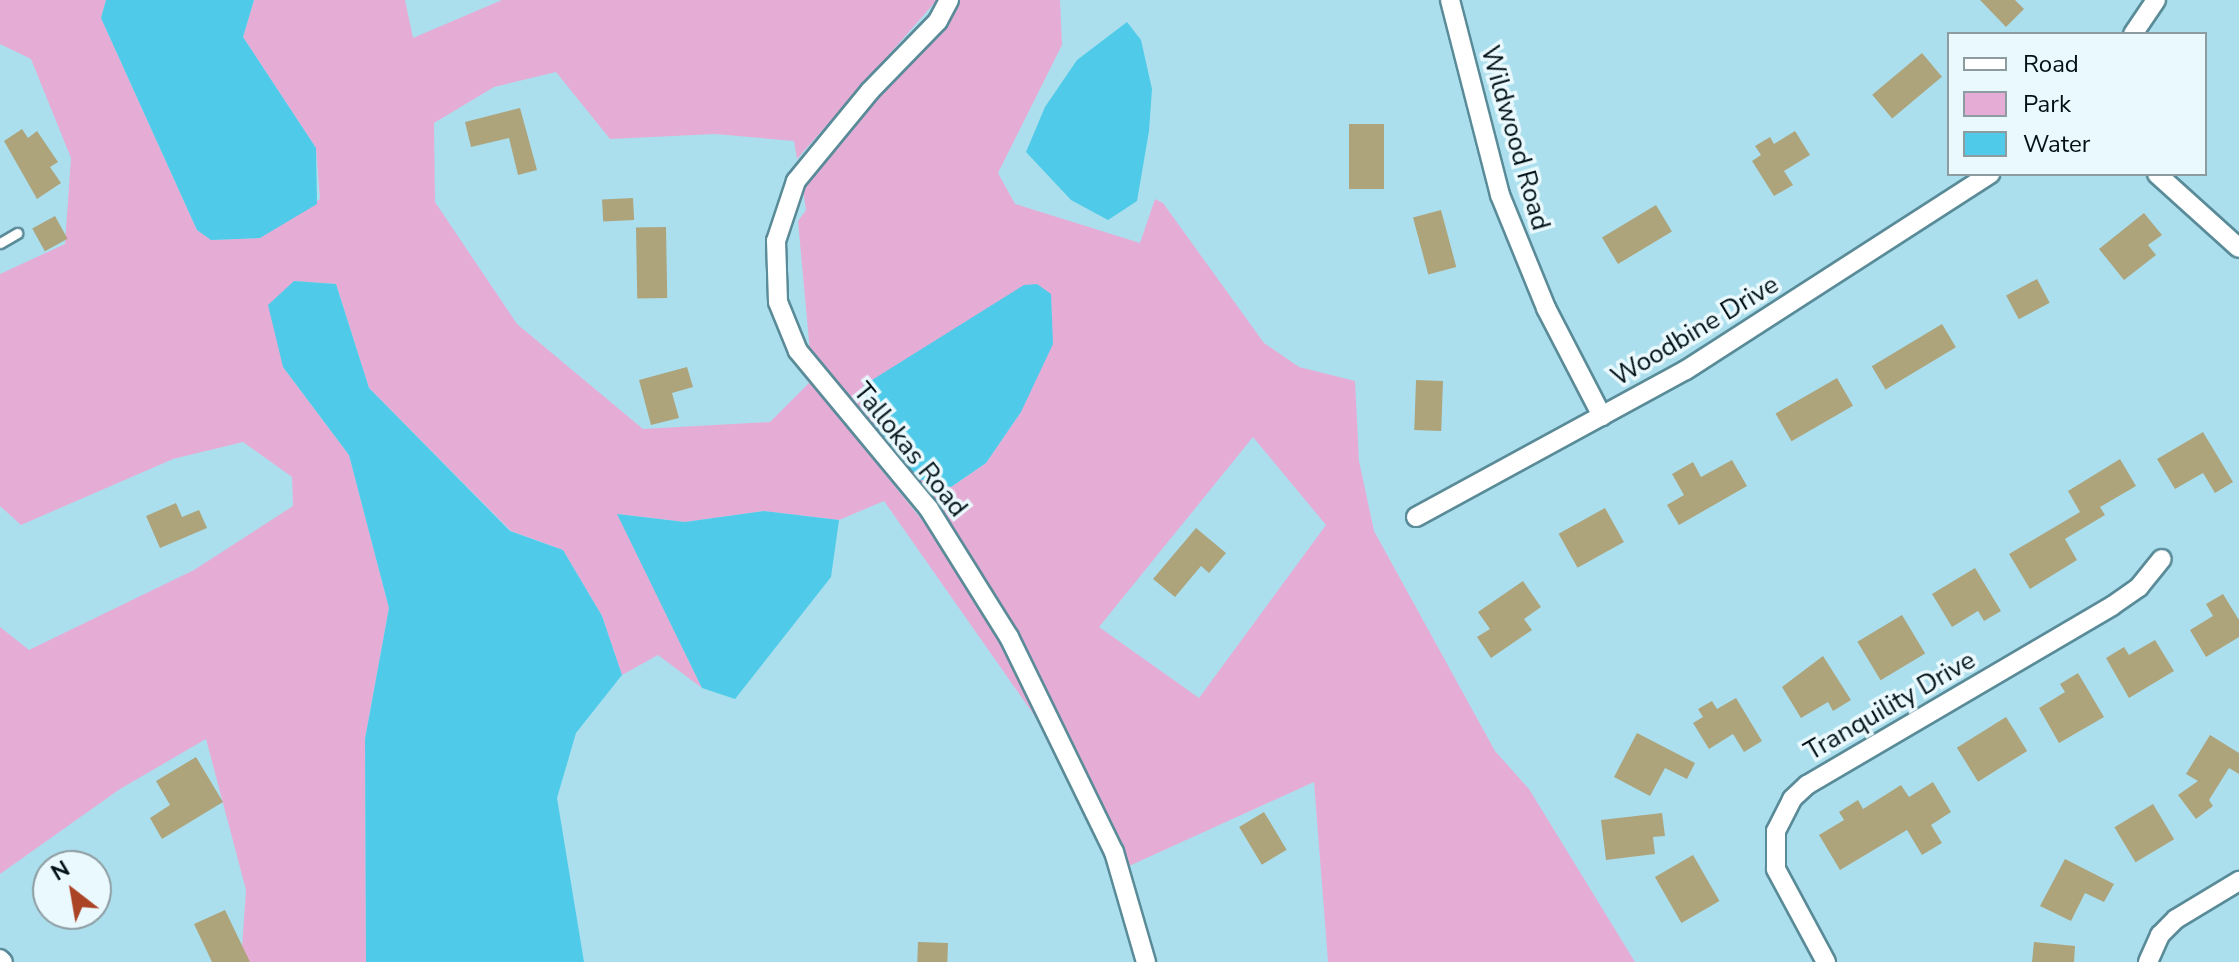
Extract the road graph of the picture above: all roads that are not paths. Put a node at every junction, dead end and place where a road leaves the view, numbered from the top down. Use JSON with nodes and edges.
{"nodes":[{"id":1,"x":949,"y":0,"type":"edge"},
{"id":2,"x":1450,"y":0,"type":"edge"},
{"id":3,"x":2156,"y":0,"type":"edge"},
{"id":4,"x":2134,"y":32,"type":"edge"},
{"id":5,"x":1987,"y":176,"type":"edge"},
{"id":6,"x":2159,"y":176,"type":"edge"},
{"id":7,"x":17,"y":233,"type":"dead end"},
{"id":8,"x":0,"y":243,"type":"edge"},
{"id":9,"x":2239,"y":248,"type":"edge"},
{"id":10,"x":1602,"y":416,"type":"junction"},
{"id":11,"x":1416,"y":517,"type":"dead end"},
{"id":12,"x":2162,"y":559,"type":"dead end"},
{"id":13,"x":2239,"y":881,"type":"edge"},
{"id":14,"x":1146,"y":962,"type":"edge"},
{"id":15,"x":1826,"y":962,"type":"edge"},
{"id":16,"x":2148,"y":962,"type":"edge"}],
"edges":[{"from":1,"to":14,"type":"street","name":"Tallokas Road"},
{"from":2,"to":10,"type":"street","name":"Wildwood Road"},
{"from":3,"to":4,"type":"street"},
{"from":5,"to":10,"type":"street","name":"Woodbine Drive"},
{"from":6,"to":9,"type":"street"},
{"from":7,"to":8,"type":"lane"},
{"from":10,"to":11,"type":"street","name":"Woodbine Drive"},
{"from":12,"to":15,"type":"street","name":"Tranquility Drive"},
{"from":13,"to":16,"type":"street"}]}
